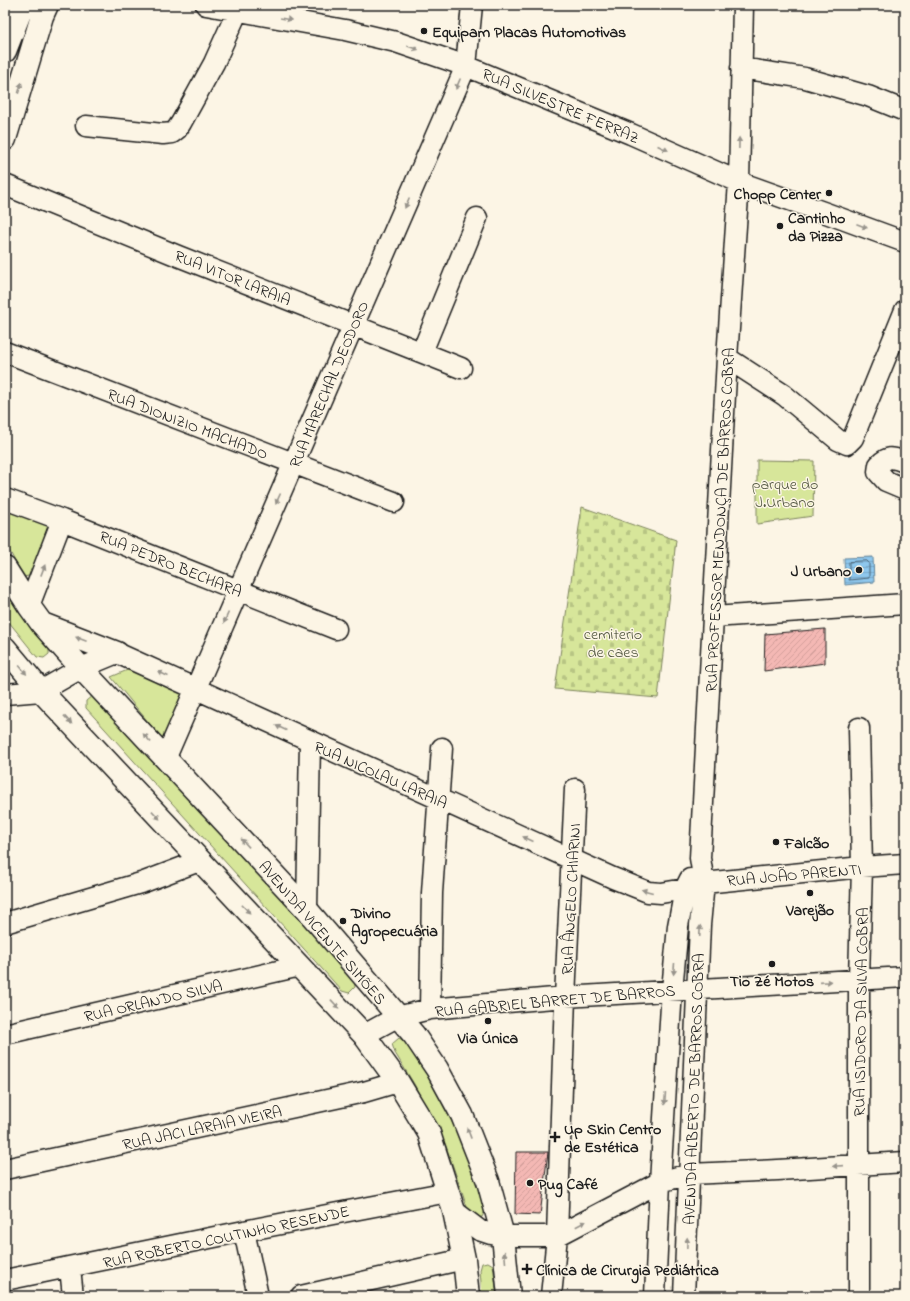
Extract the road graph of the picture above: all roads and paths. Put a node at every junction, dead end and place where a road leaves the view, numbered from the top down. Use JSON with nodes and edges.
{"nodes":[{"id":1,"x":23,"y":5,"type":"edge"},
{"id":2,"x":47,"y":5,"type":"edge"},
{"id":3,"x":206,"y":5,"type":"edge"},
{"id":4,"x":472,"y":5,"type":"edge"},
{"id":5,"x":743,"y":5,"type":"edge"},
{"id":6,"x":238,"y":10,"type":"junction"},
{"id":7,"x":5,"y":51,"type":"edge"},
{"id":8,"x":466,"y":66,"type":"junction"},
{"id":9,"x":741,"y":68,"type":"junction"},
{"id":10,"x":9,"y":110,"type":"edge"},
{"id":11,"x":905,"y":111,"type":"edge"},
{"id":12,"x":86,"y":126,"type":"dead end"},
{"id":13,"x":5,"y":139,"type":"edge"},
{"id":14,"x":739,"y":182,"type":"junction"},
{"id":15,"x":5,"y":185,"type":"edge"},
{"id":16,"x":477,"y":218,"type":"dead end"},
{"id":17,"x":905,"y":242,"type":"edge"},
{"id":18,"x":905,"y":310,"type":"edge"},
{"id":19,"x":354,"y":325,"type":"junction"},
{"id":20,"x":5,"y":352,"type":"edge"},
{"id":21,"x":422,"y":352,"type":"junction"},
{"id":22,"x":727,"y":358,"type":"junction"},
{"id":23,"x":461,"y":368,"type":"dead end"},
{"id":24,"x":905,"y":462,"type":"edge"},
{"id":25,"x":294,"y":464,"type":"junction"},
{"id":26,"x":905,"y":489,"type":"edge"},
{"id":27,"x":5,"y":499,"type":"edge"},
{"id":28,"x":394,"y":502,"type":"dead end"},
{"id":29,"x":62,"y":520,"type":"junction"},
{"id":30,"x":5,"y":568,"type":"edge"},
{"id":31,"x":238,"y":590,"type":"junction"},
{"id":32,"x":905,"y":604,"type":"edge"},
{"id":33,"x":29,"y":606,"type":"junction"},
{"id":34,"x":713,"y":617,"type":"junction"},
{"id":35,"x":42,"y":624,"type":"junction"},
{"id":36,"x":336,"y":629,"type":"dead end"},
{"id":37,"x":5,"y":648,"type":"edge"},
{"id":38,"x":117,"y":653,"type":"junction"},
{"id":39,"x":81,"y":668,"type":"junction"},
{"id":40,"x":195,"y":689,"type":"junction"},
{"id":41,"x":41,"y":691,"type":"junction"},
{"id":42,"x":5,"y":694,"type":"edge"},
{"id":43,"x":859,"y":728,"type":"dead end"},
{"id":44,"x":310,"y":741,"type":"junction"},
{"id":45,"x":442,"y":748,"type":"dead end"},
{"id":46,"x":166,"y":757,"type":"junction"},
{"id":47,"x":575,"y":789,"type":"dead end"},
{"id":48,"x":439,"y":800,"type":"junction"},
{"id":49,"x":700,"y":858,"type":"junction"},
{"id":50,"x":571,"y":859,"type":"junction"},
{"id":51,"x":199,"y":860,"type":"junction"},
{"id":52,"x":905,"y":864,"type":"edge"},
{"id":53,"x":862,"y":867,"type":"junction"},
{"id":54,"x":704,"y":882,"type":"junction"},
{"id":55,"x":685,"y":889,"type":"junction"},
{"id":56,"x":307,"y":910,"type":"junction"},
{"id":57,"x":5,"y":923,"type":"edge"},
{"id":58,"x":300,"y":966,"type":"junction"},
{"id":59,"x":905,"y":977,"type":"edge"},
{"id":60,"x":859,"y":980,"type":"junction"},
{"id":61,"x":698,"y":989,"type":"junction"},
{"id":62,"x":672,"y":990,"type":"junction"},
{"id":63,"x":565,"y":997,"type":"junction"},
{"id":64,"x":430,"y":1009,"type":"junction"},
{"id":65,"x":397,"y":1017,"type":"junction"},
{"id":66,"x":5,"y":1034,"type":"edge"},
{"id":67,"x":364,"y":1035,"type":"junction"},
{"id":68,"x":398,"y":1082,"type":"junction"},
{"id":69,"x":905,"y":1162,"type":"edge"},
{"id":70,"x":858,"y":1164,"type":"junction"},
{"id":71,"x":5,"y":1169,"type":"edge"},
{"id":72,"x":689,"y":1174,"type":"junction"},
{"id":73,"x":660,"y":1182,"type":"junction"},
{"id":74,"x":451,"y":1201,"type":"junction"},
{"id":75,"x":244,"y":1231,"type":"junction"},
{"id":76,"x":503,"y":1236,"type":"junction"},
{"id":77,"x":557,"y":1236,"type":"junction"},
{"id":78,"x":464,"y":1259,"type":"junction"},
{"id":79,"x":70,"y":1268,"type":"junction"},
{"id":80,"x":5,"y":1280,"type":"edge"},
{"id":81,"x":73,"y":1296,"type":"edge"},
{"id":82,"x":258,"y":1296,"type":"edge"},
{"id":83,"x":301,"y":1296,"type":"edge"},
{"id":84,"x":468,"y":1296,"type":"edge"},
{"id":85,"x":509,"y":1296,"type":"edge"},
{"id":86,"x":551,"y":1296,"type":"edge"},
{"id":87,"x":655,"y":1296,"type":"edge"},
{"id":88,"x":684,"y":1296,"type":"edge"},
{"id":89,"x":859,"y":1296,"type":"edge"}],
"edges":[{"from":1,"to":7,"type":"main road"},
{"from":10,"to":2,"type":"main road","one_way":true},
{"from":3,"to":6,"type":"street","name":"RUA SILVESTRE FERRAZ"},
{"from":4,"to":8,"type":"street","name":"RUA MARECHAL DEODORO"},
{"from":5,"to":9,"type":"street","name":"RUA PROFESSOR MENDONÇA DE BARROS COBRA"},
{"from":6,"to":8,"type":"street","name":"RUA SILVESTRE FERRAZ","one_way":true},
{"from":6,"to":12,"type":"street"},
{"from":8,"to":14,"type":"street","name":"RUA SILVESTRE FERRAZ","one_way":true},
{"from":8,"to":19,"type":"street","name":"RUA MARECHAL DEODORO","one_way":true},
{"from":9,"to":11,"type":"street"},
{"from":14,"to":9,"type":"street","name":"RUA PROFESSOR MENDONÇA DE BARROS COBRA","one_way":true},
{"from":10,"to":13,"type":"main road"},
{"from":14,"to":17,"type":"street","name":"RUA SILVESTRE FERRAZ","one_way":true},
{"from":14,"to":22,"type":"street","name":"RUA PROFESSOR MENDONÇA DE BARROS COBRA"},
{"from":15,"to":19,"type":"street","name":"RUA VITOR LARAIA"},
{"from":16,"to":21,"type":"street"},
{"from":18,"to":22,"type":"street"},
{"from":19,"to":21,"type":"street","name":"RUA VITOR LARAIA"},
{"from":19,"to":25,"type":"street","name":"RUA MARECHAL DEODORO"},
{"from":20,"to":25,"type":"street","name":"RUA DIONIZIO MACHADO"},
{"from":21,"to":23,"type":"street","name":"RUA VITOR LARAIA"},
{"from":22,"to":34,"type":"street","name":"RUA PROFESSOR MENDONÇA DE BARROS COBRA"},
{"from":24,"to":26,"type":"street"},
{"from":25,"to":28,"type":"street","name":"RUA DIONIZIO MACHADO"},
{"from":25,"to":31,"type":"street","name":"RUA MARECHAL DEODORO","one_way":true},
{"from":27,"to":29,"type":"street","name":"RUA PEDRO BECHARA"},
{"from":29,"to":31,"type":"street","name":"RUA PEDRO BECHARA"},
{"from":33,"to":29,"type":"street","one_way":true},
{"from":30,"to":33,"type":"main road","name":"AVENIDA VICENTE SIMÕES"},
{"from":31,"to":36,"type":"street","name":"RUA PEDRO BECHARA"},
{"from":31,"to":40,"type":"street","name":"RUA MARECHAL DEODORO","one_way":true},
{"from":32,"to":34,"type":"street"},
{"from":33,"to":35,"type":"main road","name":"AVENIDA VICENTE SIMÕES"},
{"from":34,"to":49,"type":"street","name":"RUA PROFESSOR MENDONÇA DE BARROS COBRA"},
{"from":38,"to":35,"type":"main road","one_way":true},
{"from":35,"to":39,"type":"main road","name":"AVENIDA VICENTE SIMÕES"},
{"from":37,"to":41,"type":"main road","one_way":true},
{"from":38,"to":39,"type":"street"},
{"from":40,"to":38,"type":"street","name":"RUA NICOLAU LARAIA","one_way":true},
{"from":39,"to":41,"type":"street"},
{"from":46,"to":39,"type":"main road","name":"AVENIDA VICENTE SIMÕES","one_way":true},
{"from":44,"to":40,"type":"street","name":"RUA NICOLAU LARAIA","one_way":true},
{"from":40,"to":46,"type":"street","name":"RUA MARECHAL DEODORO"},
{"from":41,"to":42,"type":"street"},
{"from":41,"to":51,"type":"main road","one_way":true},
{"from":43,"to":53,"type":"street","name":"RUA ISIDORO DA SILVA COBRA"},
{"from":44,"to":48,"type":"street","name":"RUA NICOLAU LARAIA"},
{"from":44,"to":56,"type":"street"},
{"from":45,"to":48,"type":"street"},
{"from":56,"to":46,"type":"main road","name":"AVENIDA VICENTE SIMÕES","one_way":true},
{"from":47,"to":50,"type":"street","name":"RUA ÂNGELO CHIARINI"},
{"from":50,"to":48,"type":"street","name":"RUA NICOLAU LARAIA","one_way":true},
{"from":48,"to":64,"type":"street"},
{"from":49,"to":54,"type":"street","name":"RUA PROFESSOR MENDONÇA DE BARROS COBRA"},
{"from":49,"to":55,"type":"street","name":"RUA PROFESSOR MENDONÇA DE BARROS COBRA"},
{"from":55,"to":50,"type":"street","name":"RUA NICOLAU LARAIA","one_way":true},
{"from":50,"to":63,"type":"street","name":"RUA ÂNGELO CHIARINI"},
{"from":51,"to":57,"type":"street"},
{"from":51,"to":58,"type":"main road","one_way":true},
{"from":52,"to":53,"type":"street","name":"RUA JOÃO PARENTI"},
{"from":53,"to":54,"type":"street","name":"RUA JOÃO PARENTI"},
{"from":53,"to":60,"type":"street","name":"RUA ISIDORO DA SILVA COBRA"},
{"from":54,"to":55,"type":"street","name":"RUA JOÃO PARENTI"},
{"from":61,"to":54,"type":"street","name":"AVENIDA ALBERTO DE BARROS COBRA","one_way":true},
{"from":55,"to":62,"type":"street","name":"AVENIDA ALBERTO DE BARROS COBRA","one_way":true},
{"from":56,"to":65,"type":"main road","name":"AVENIDA VICENTE SIMÕES"},
{"from":58,"to":66,"type":"street","name":"RUA ORLANDO SILVA"},
{"from":58,"to":67,"type":"main road","one_way":true},
{"from":59,"to":60,"type":"street","name":"RUA GABRIEL BARRET DE BARROS"},
{"from":61,"to":60,"type":"street","name":"RUA GABRIEL BARRET DE BARROS","one_way":true},
{"from":60,"to":70,"type":"street","name":"RUA ISIDORO DA SILVA COBRA"},
{"from":61,"to":62,"type":"street","name":"RUA GABRIEL BARRET DE BARROS"},
{"from":61,"to":72,"type":"street","name":"AVENIDA ALBERTO DE BARROS COBRA"},
{"from":62,"to":63,"type":"street","name":"RUA GABRIEL BARRET DE BARROS"},
{"from":62,"to":73,"type":"street","name":"AVENIDA ALBERTO DE BARROS COBRA","one_way":true},
{"from":63,"to":64,"type":"street","name":"RUA GABRIEL BARRET DE BARROS"},
{"from":63,"to":77,"type":"street","name":"RUA ÂNGELO CHIARINI"},
{"from":64,"to":65,"type":"street","name":"RUA GABRIEL BARRET DE BARROS"},
{"from":65,"to":67,"type":"street","name":"RUA GABRIEL BARRET DE BARROS"},
{"from":76,"to":65,"type":"main road","name":"AVENIDA VICENTE SIMÕES","one_way":true},
{"from":67,"to":68,"type":"main road"},
{"from":68,"to":71,"type":"street","name":"RUA JACI LARAIA VIEIRA"},
{"from":68,"to":74,"type":"main road"},
{"from":69,"to":70,"type":"street"},
{"from":70,"to":72,"type":"street","one_way":true},
{"from":70,"to":89,"type":"street","name":"RUA ISIDORO DA SILVA COBRA"},
{"from":72,"to":73,"type":"street"},
{"from":88,"to":72,"type":"street","name":"AVENIDA ALBERTO DE BARROS COBRA","one_way":true},
{"from":77,"to":73,"type":"street","one_way":true},
{"from":73,"to":87,"type":"street","name":"AVENIDA ALBERTO DE BARROS COBRA"},
{"from":74,"to":75,"type":"street","name":"RUA ROBERTO COUTINHO RESENDE"},
{"from":74,"to":76,"type":"street"},
{"from":74,"to":78,"type":"main road"},
{"from":75,"to":79,"type":"street","name":"RUA ROBERTO COUTINHO RESENDE"},
{"from":75,"to":82,"type":"street"},
{"from":76,"to":77,"type":"street"},
{"from":85,"to":76,"type":"main road","name":"AVENIDA VICENTE SIMÕES","one_way":true},
{"from":77,"to":86,"type":"street","name":"RUA ÂNGELO CHIARINI"},
{"from":78,"to":83,"type":"street"},
{"from":78,"to":84,"type":"main road"},
{"from":79,"to":80,"type":"street","name":"RUA ROBERTO COUTINHO RESENDE"},
{"from":79,"to":81,"type":"street"}]}
